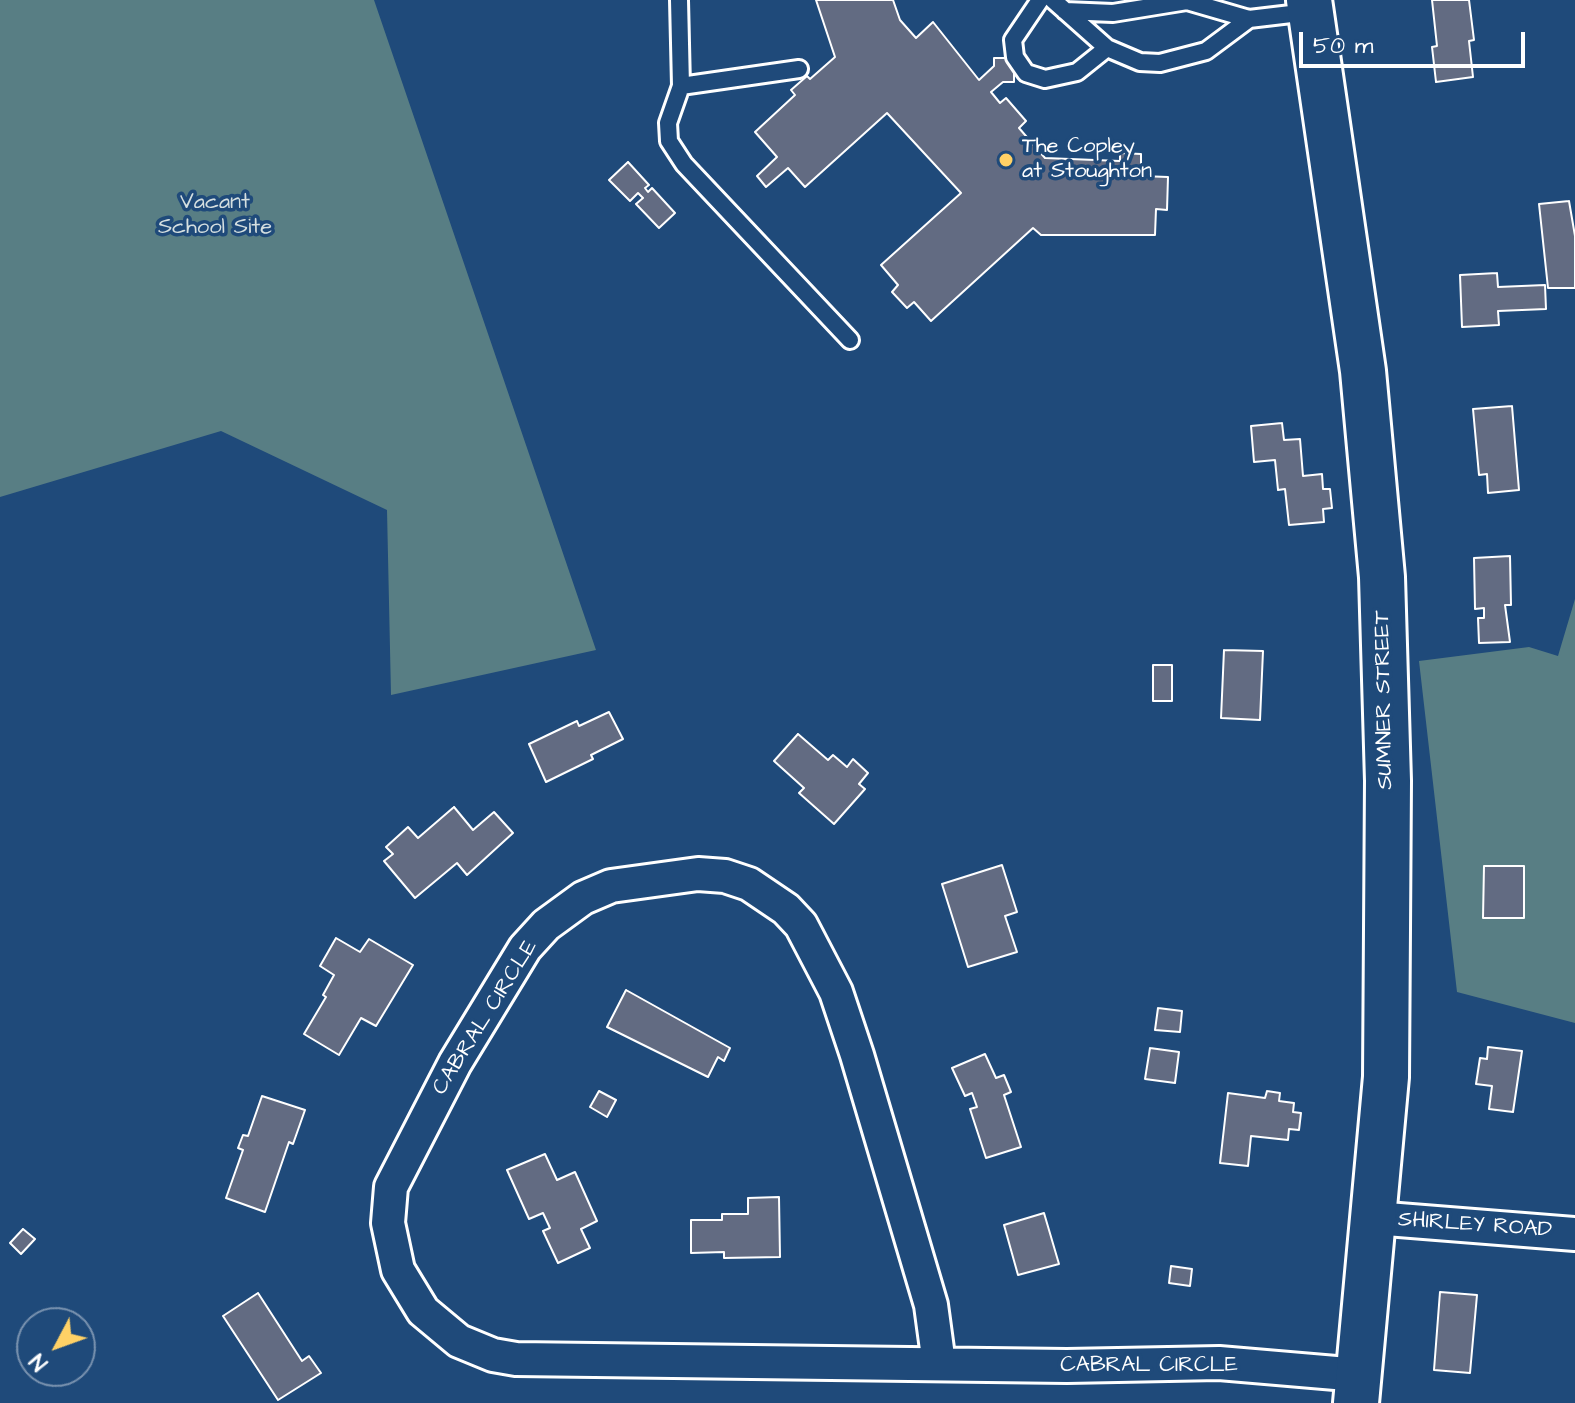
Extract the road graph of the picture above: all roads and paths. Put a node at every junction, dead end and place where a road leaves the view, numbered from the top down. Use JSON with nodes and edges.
{"nodes":[{"id":1,"x":679,"y":0,"type":"edge"},
{"id":2,"x":1040,"y":0,"type":"edge"},
{"id":3,"x":1059,"y":5,"type":"edge"},
{"id":4,"x":1310,"y":6,"type":"edge"},
{"id":5,"x":1249,"y":19,"type":"junction"},
{"id":6,"x":1107,"y":48,"type":"junction"},
{"id":7,"x":799,"y":69,"type":"dead end"},
{"id":8,"x":681,"y":86,"type":"junction"},
{"id":9,"x":850,"y":340,"type":"dead end"},
{"id":10,"x":1374,"y":1218,"type":"junction"},
{"id":11,"x":1575,"y":1234,"type":"edge"},
{"id":12,"x":939,"y":1364,"type":"junction"},
{"id":13,"x":1358,"y":1389,"type":"edge"}],
"edges":[{"from":1,"to":8,"type":"lane"},
{"from":2,"to":6,"type":"lane"},
{"from":3,"to":5,"type":"lane"},
{"from":3,"to":6,"type":"lane"},
{"from":4,"to":5,"type":"lane"},
{"from":4,"to":10,"type":"main road","name":"SUMNER STREET"},
{"from":5,"to":6,"type":"lane"},
{"from":7,"to":8,"type":"lane"},
{"from":8,"to":9,"type":"lane"},
{"from":10,"to":11,"type":"street","name":"SHIRLEY ROAD"},
{"from":10,"to":13,"type":"main road","name":"SUMNER STREET"},
{"from":12,"to":12,"type":"street","name":"CABRAL CIRCLE"},
{"from":12,"to":13,"type":"street","name":"CABRAL CIRCLE"}]}
